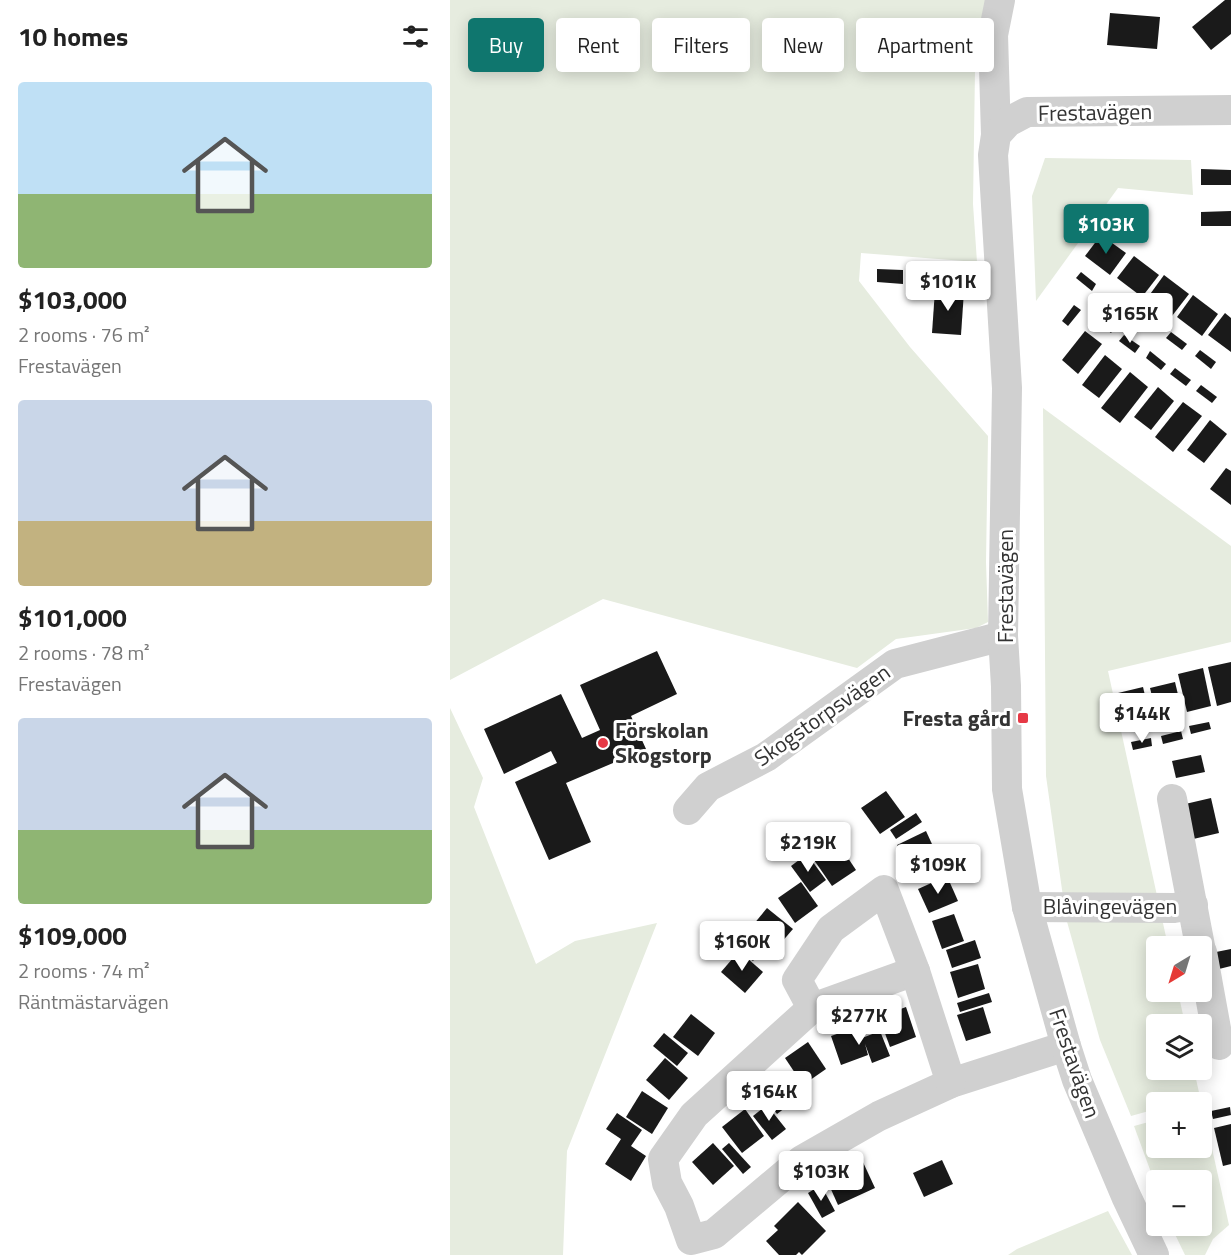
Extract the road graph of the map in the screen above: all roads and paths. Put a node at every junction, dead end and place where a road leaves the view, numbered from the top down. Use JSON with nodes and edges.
{"nodes":[{"id":1,"x":1000,"y":0,"type":"edge"},
{"id":2,"x":1231,"y":110,"type":"edge"},
{"id":3,"x":996,"y":135,"type":"junction"},
{"id":4,"x":1003,"y":636,"type":"junction"},
{"id":5,"x":1172,"y":800,"type":"dead end"},
{"id":6,"x":688,"y":810,"type":"dead end"},
{"id":7,"x":1193,"y":905,"type":"junction"},
{"id":8,"x":1027,"y":907,"type":"junction"},
{"id":9,"x":1198,"y":936,"type":"edge"},
{"id":10,"x":915,"y":971,"type":"junction"},
{"id":11,"x":1211,"y":1002,"type":"edge"},
{"id":12,"x":812,"y":1008,"type":"junction"},
{"id":13,"x":1219,"y":1045,"type":"dead end"},
{"id":14,"x":1066,"y":1046,"type":"junction"},
{"id":15,"x":951,"y":1083,"type":"junction"},
{"id":16,"x":1154,"y":1255,"type":"edge"}],
"edges":[{"from":1,"to":3,"type":"street"},
{"from":2,"to":3,"type":"street","name":"Frestavägen"},
{"from":3,"to":4,"type":"street","name":"Frestavägen"},
{"from":4,"to":6,"type":"street","name":"Skogstorpsvägen"},
{"from":4,"to":8,"type":"street","name":"Frestavägen"},
{"from":5,"to":7,"type":"street","name":"Blåvingevägen"},
{"from":7,"to":8,"type":"street","name":"Blåvingevägen"},
{"from":7,"to":9,"type":"street","name":"Blåvingevägen"},
{"from":8,"to":14,"type":"street","name":"Frestavägen"},
{"from":10,"to":12,"type":"street"},
{"from":10,"to":12,"type":"street"},
{"from":10,"to":15,"type":"street"},
{"from":11,"to":13,"type":"street"},
{"from":12,"to":15,"type":"street"},
{"from":14,"to":15,"type":"street"},
{"from":14,"to":16,"type":"street","name":"Frestavägen"}]}
